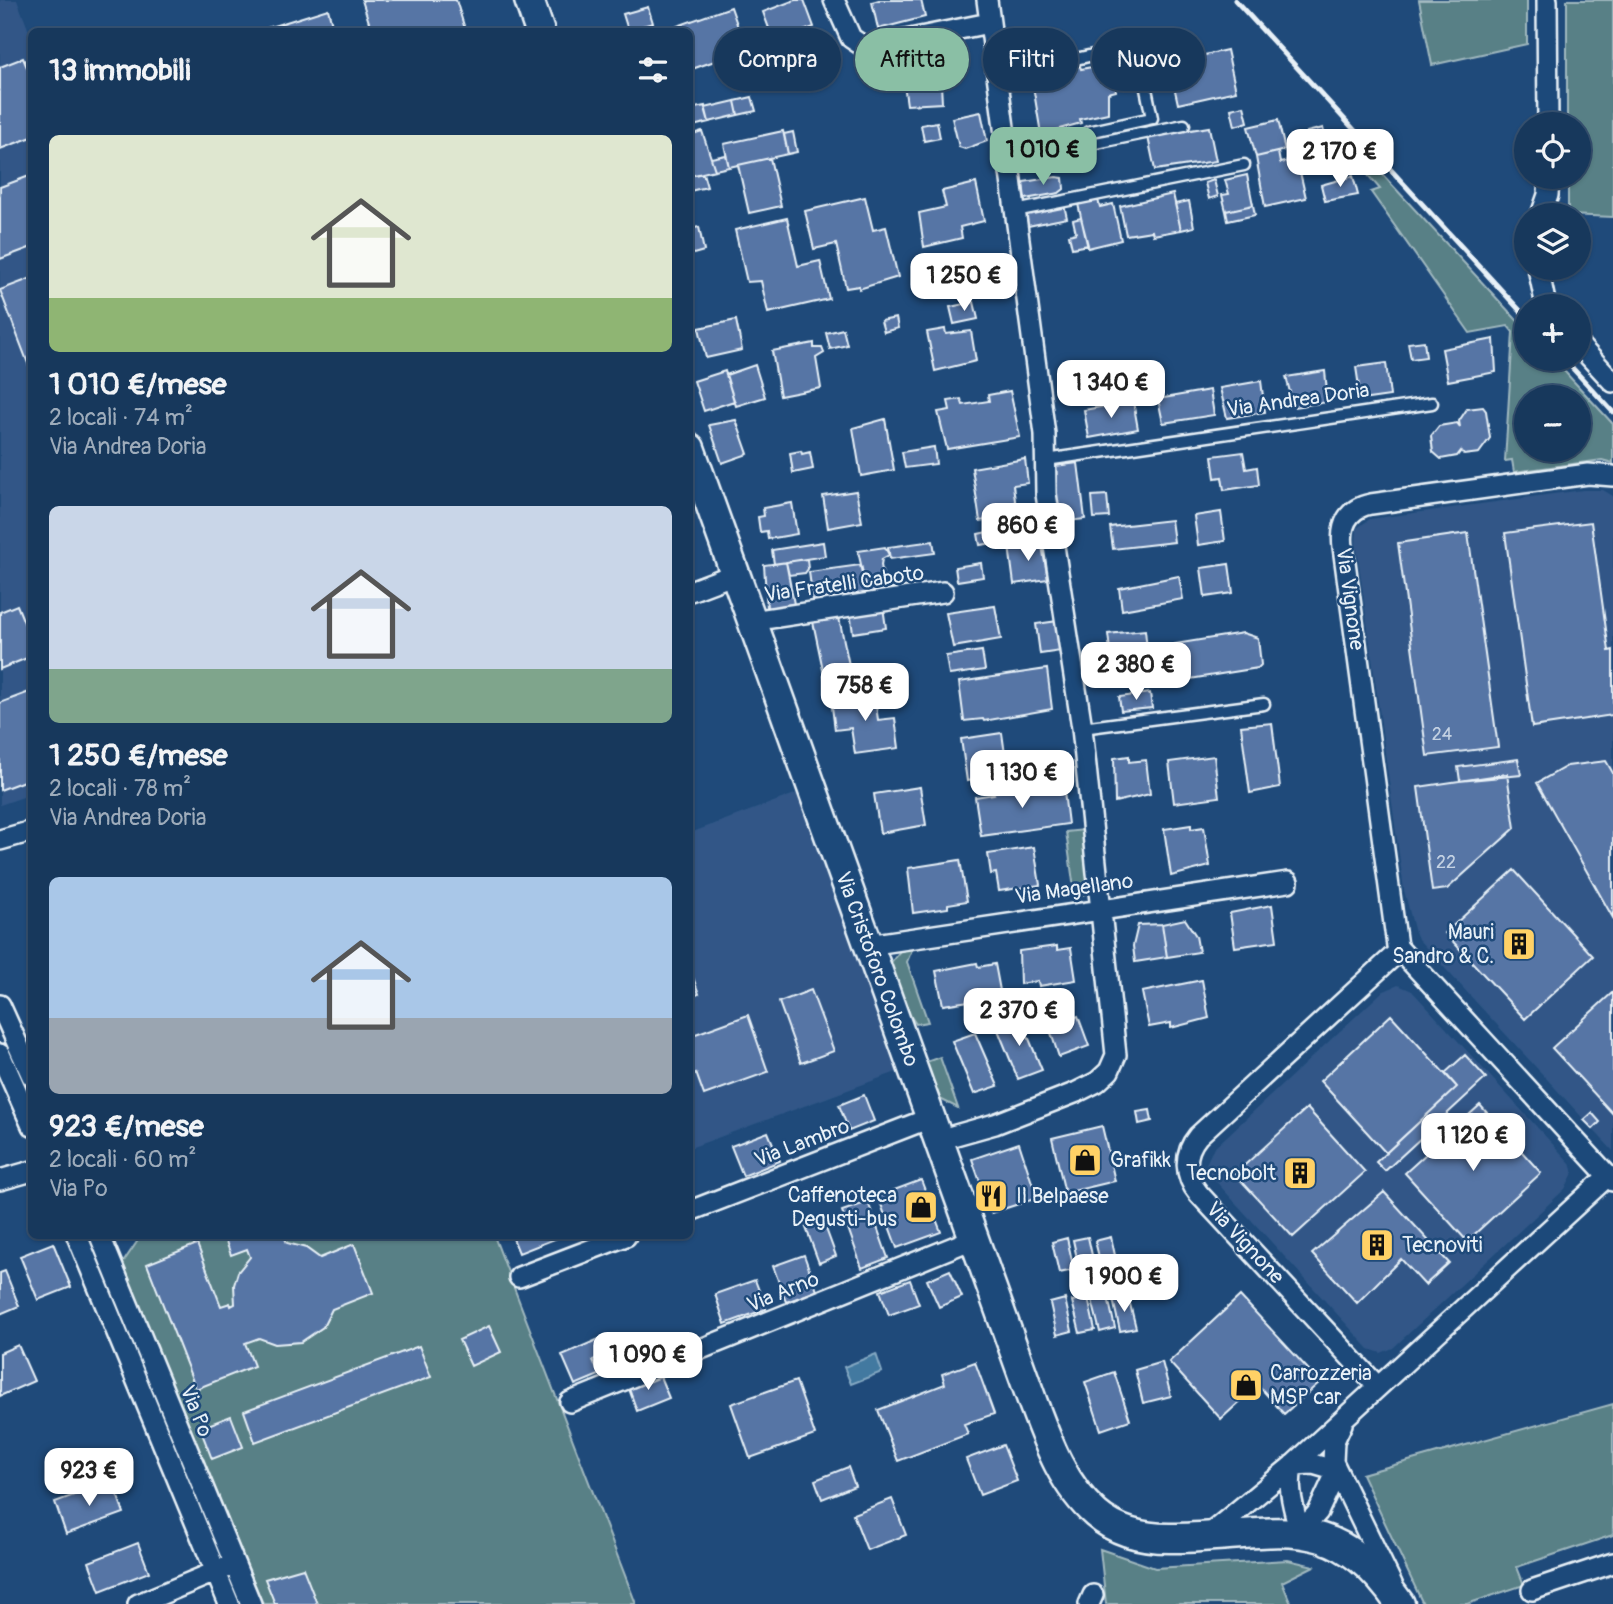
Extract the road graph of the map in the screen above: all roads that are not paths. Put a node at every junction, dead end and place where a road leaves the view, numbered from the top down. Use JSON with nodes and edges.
{"nodes":[{"id":1,"x":529,"y":0,"type":"edge"},
{"id":2,"x":834,"y":0,"type":"edge"},
{"id":3,"x":986,"y":0,"type":"edge"},
{"id":4,"x":1547,"y":0,"type":"edge"},
{"id":5,"x":989,"y":23,"type":"junction"},
{"id":6,"x":539,"y":28,"type":"edge"},
{"id":7,"x":990,"y":28,"type":"edge"},
{"id":8,"x":1078,"y":58,"type":"edge"},
{"id":9,"x":999,"y":91,"type":"edge"},
{"id":10,"x":1548,"y":112,"type":"edge"},
{"id":11,"x":1184,"y":125,"type":"dead end"},
{"id":12,"x":1088,"y":132,"type":"dead end"},
{"id":13,"x":1008,"y":161,"type":"junction"},
{"id":14,"x":1244,"y":165,"type":"dead end"},
{"id":15,"x":1015,"y":211,"type":"junction"},
{"id":16,"x":1591,"y":358,"type":"edge"},
{"id":17,"x":1613,"y":382,"type":"edge"},
{"id":18,"x":1432,"y":403,"type":"dead end"},
{"id":19,"x":693,"y":456,"type":"edge"},
{"id":20,"x":1046,"y":460,"type":"junction"},
{"id":21,"x":1613,"y":476,"type":"edge"},
{"id":22,"x":735,"y":574,"type":"junction"},
{"id":23,"x":693,"y":590,"type":"edge"},
{"id":24,"x":943,"y":592,"type":"dead end"},
{"id":25,"x":752,"y":621,"type":"junction"},
{"id":26,"x":1264,"y":704,"type":"dead end"},
{"id":27,"x":1082,"y":728,"type":"junction"},
{"id":28,"x":1288,"y":882,"type":"dead end"},
{"id":29,"x":1102,"y":908,"type":"junction"},
{"id":30,"x":868,"y":945,"type":"junction"},
{"id":31,"x":1401,"y":950,"type":"junction"},
{"id":32,"x":0,"y":1005,"type":"edge"},
{"id":33,"x":0,"y":1054,"type":"edge"},
{"id":34,"x":28,"y":1067,"type":"edge"},
{"id":35,"x":28,"y":1117,"type":"edge"},
{"id":36,"x":934,"y":1129,"type":"junction"},
{"id":37,"x":28,"y":1172,"type":"edge"},
{"id":38,"x":1610,"y":1179,"type":"edge"},
{"id":39,"x":0,"y":1180,"type":"edge"},
{"id":40,"x":693,"y":1210,"type":"edge"},
{"id":41,"x":79,"y":1239,"type":"edge"},
{"id":42,"x":101,"y":1239,"type":"edge"},
{"id":43,"x":618,"y":1239,"type":"edge"},
{"id":44,"x":973,"y":1239,"type":"junction"},
{"id":45,"x":519,"y":1277,"type":"dead end"},
{"id":46,"x":1378,"y":1387,"type":"junction"},
{"id":47,"x":570,"y":1402,"type":"dead end"},
{"id":48,"x":1357,"y":1406,"type":"junction"},
{"id":49,"x":1293,"y":1465,"type":"junction"},
{"id":50,"x":1337,"y":1471,"type":"junction"},
{"id":51,"x":1072,"y":1487,"type":"joint"},
{"id":52,"x":1300,"y":1532,"type":"junction"},
{"id":53,"x":1205,"y":1538,"type":"junction"},
{"id":54,"x":1613,"y":1563,"type":"edge"},
{"id":55,"x":235,"y":1564,"type":"junction"},
{"id":56,"x":215,"y":1572,"type":"junction"},
{"id":57,"x":1532,"y":1590,"type":"dead end"},
{"id":58,"x":138,"y":1604,"type":"edge"},
{"id":59,"x":229,"y":1604,"type":"edge"},
{"id":60,"x":251,"y":1604,"type":"edge"},
{"id":61,"x":1400,"y":1604,"type":"edge"}],
"edges":[{"from":1,"to":6,"type":"street"},
{"from":2,"to":5,"type":"street"},
{"from":3,"to":5,"type":"street"},
{"from":4,"to":10,"type":"street"},
{"from":5,"to":7,"type":"street"},
{"from":8,"to":12,"type":"lane"},
{"from":9,"to":13,"type":"street"},
{"from":11,"to":13,"type":"lane"},
{"from":13,"to":15,"type":"street"},
{"from":14,"to":15,"type":"lane"},
{"from":15,"to":20,"type":"street"},
{"from":16,"to":17,"type":"street"},
{"from":18,"to":20,"type":"lane","name":"Via Andrea Doria"},
{"from":19,"to":22,"type":"street","name":"Via Cristoforo Colombo"},
{"from":20,"to":27,"type":"street"},
{"from":21,"to":31,"type":"street","name":"Via Vignone"},
{"from":22,"to":23,"type":"street"},
{"from":22,"to":25,"type":"street","name":"Via Cristoforo Colombo"},
{"from":24,"to":25,"type":"street","name":"Via Fratelli Caboto"},
{"from":25,"to":30,"type":"street","name":"Via Cristoforo Colombo"},
{"from":26,"to":27,"type":"lane"},
{"from":27,"to":29,"type":"street"},
{"from":28,"to":29,"type":"street","name":"Via Magellano"},
{"from":29,"to":30,"type":"street","name":"Via Magellano"},
{"from":29,"to":36,"type":"street"},
{"from":30,"to":36,"type":"street","name":"Via Cristoforo Colombo"},
{"from":31,"to":38,"type":"street","name":"Via Vignone"},
{"from":31,"to":46,"type":"street","name":"Via Vignone"},
{"from":32,"to":34,"type":"street"},
{"from":33,"to":35,"type":"street"},
{"from":36,"to":40,"type":"street","name":"Via Lambro"},
{"from":36,"to":44,"type":"street","name":"Via Cristoforo Colombo"},
{"from":37,"to":39,"type":"street"},
{"from":38,"to":46,"type":"street","name":"Via Vignone"},
{"from":41,"to":56,"type":"street","name":"Via Po"},
{"from":42,"to":55,"type":"street","name":"Via Po"},
{"from":43,"to":45,"type":"street"},
{"from":44,"to":47,"type":"street","name":"Via Arno"},
{"from":44,"to":51,"type":"street","name":"Via Cristoforo Colombo"},
{"from":46,"to":48,"type":"street","name":"Via Vignone"},
{"from":48,"to":49,"type":"street","name":"Via Vignone"},
{"from":48,"to":50,"type":"street","name":"Via Vignone"},
{"from":49,"to":50,"type":"street"},
{"from":49,"to":52,"type":"street"},
{"from":49,"to":53,"type":"street","name":"Via Vignone"},
{"from":50,"to":52,"type":"street","name":"Via Vignone"},
{"from":50,"to":61,"type":"street","name":"Via Vignone"},
{"from":51,"to":53,"type":"street","name":"Via Vignone"},
{"from":52,"to":53,"type":"street","name":"Via Vignone"},
{"from":52,"to":61,"type":"street","name":"Via Vignone"},
{"from":54,"to":57,"type":"street"},
{"from":55,"to":56,"type":"street"},
{"from":55,"to":60,"type":"street","name":"Via Po"},
{"from":56,"to":58,"type":"street"},
{"from":56,"to":59,"type":"street","name":"Via Po"}]}
